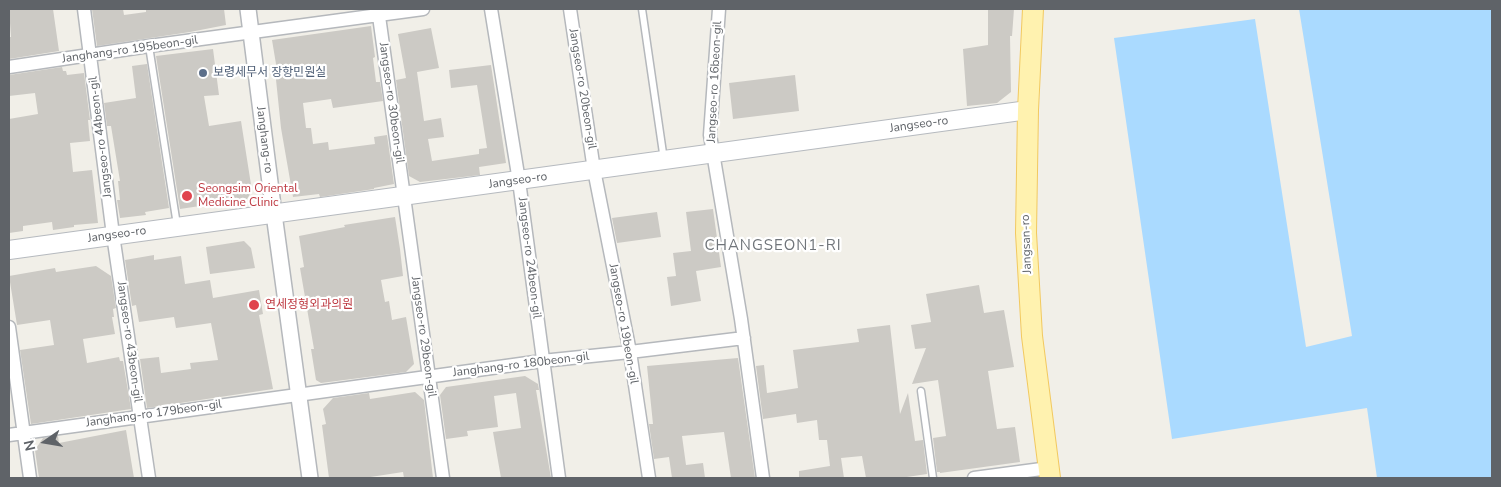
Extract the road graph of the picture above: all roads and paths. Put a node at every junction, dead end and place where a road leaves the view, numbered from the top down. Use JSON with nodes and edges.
{"nodes":[{"id":1,"x":84,"y":9,"type":"edge"},
{"id":2,"x":248,"y":9,"type":"edge"},
{"id":3,"x":423,"y":9,"type":"edge"},
{"id":4,"x":491,"y":9,"type":"edge"},
{"id":5,"x":570,"y":9,"type":"edge"},
{"id":6,"x":642,"y":9,"type":"edge"},
{"id":7,"x":719,"y":9,"type":"edge"},
{"id":8,"x":1033,"y":9,"type":"edge"},
{"id":9,"x":378,"y":12,"type":"edge"},
{"id":10,"x":251,"y":33,"type":"junction"},
{"id":11,"x":149,"y":46,"type":"junction"},
{"id":12,"x":91,"y":56,"type":"junction"},
{"id":13,"x":9,"y":67,"type":"edge"},
{"id":14,"x":1028,"y":110,"type":"junction"},
{"id":15,"x":713,"y":154,"type":"junction"},
{"id":16,"x":664,"y":161,"type":"junction"},
{"id":17,"x":594,"y":170,"type":"junction"},
{"id":18,"x":519,"y":181,"type":"junction"},
{"id":19,"x":404,"y":196,"type":"junction"},
{"id":20,"x":274,"y":214,"type":"junction"},
{"id":21,"x":178,"y":226,"type":"junction"},
{"id":22,"x":113,"y":235,"type":"junction"},
{"id":23,"x":9,"y":250,"type":"edge"},
{"id":24,"x":9,"y":327,"type":"edge"},
{"id":25,"x":744,"y":338,"type":"junction"},
{"id":26,"x":630,"y":352,"type":"junction"},
{"id":27,"x":542,"y":361,"type":"junction"},
{"id":28,"x":428,"y":376,"type":"junction"},
{"id":29,"x":921,"y":391,"type":"dead end"},
{"id":30,"x":298,"y":394,"type":"junction"},
{"id":31,"x":140,"y":416,"type":"junction"},
{"id":32,"x":24,"y":432,"type":"junction"},
{"id":33,"x":9,"y":434,"type":"edge"},
{"id":34,"x":1050,"y":473,"type":"edge"},
{"id":35,"x":30,"y":478,"type":"edge"},
{"id":36,"x":149,"y":478,"type":"edge"},
{"id":37,"x":310,"y":478,"type":"edge"},
{"id":38,"x":443,"y":478,"type":"edge"},
{"id":39,"x":559,"y":478,"type":"edge"},
{"id":40,"x":649,"y":478,"type":"edge"},
{"id":41,"x":763,"y":478,"type":"edge"},
{"id":42,"x":933,"y":478,"type":"edge"},
{"id":43,"x":974,"y":478,"type":"edge"}],
"edges":[{"from":1,"to":12,"type":"street","name":"Jangseo-ro 44beon-gil"},
{"from":2,"to":10,"type":"street","name":"Janghang-ro"},
{"from":3,"to":9,"type":"street","name":"Janghang-ro 195beon-gil"},
{"from":4,"to":18,"type":"street","name":"Jangseo-ro 24beon-gil"},
{"from":5,"to":17,"type":"street","name":"Jangseo-ro 20beon-gil"},
{"from":6,"to":16,"type":"lane"},
{"from":7,"to":15,"type":"street","name":"Jangseo-ro 16beon-gil"},
{"from":8,"to":14,"type":"main road","name":"Jangsan-ro"},
{"from":9,"to":10,"type":"street","name":"Janghang-ro 195beon-gil"},
{"from":9,"to":19,"type":"street","name":"Jangseo-ro 30beon-gil"},
{"from":10,"to":11,"type":"street","name":"Janghang-ro 195beon-gil"},
{"from":10,"to":20,"type":"street","name":"Janghang-ro"},
{"from":11,"to":12,"type":"street","name":"Janghang-ro 195beon-gil"},
{"from":11,"to":21,"type":"lane"},
{"from":12,"to":13,"type":"street","name":"Janghang-ro 195beon-gil"},
{"from":12,"to":22,"type":"street","name":"Jangseo-ro 44beon-gil"},
{"from":14,"to":15,"type":"main road","name":"Jangseo-ro"},
{"from":14,"to":34,"type":"main road","name":"Jangsan-ro"},
{"from":15,"to":16,"type":"main road","name":"Jangseo-ro"},
{"from":15,"to":25,"type":"street","name":"Jangseo-ro 16beon-gil"},
{"from":16,"to":17,"type":"main road","name":"Jangseo-ro"},
{"from":17,"to":18,"type":"main road","name":"Jangseo-ro"},
{"from":17,"to":26,"type":"street","name":"Jangseo-ro 19beon-gil"},
{"from":18,"to":19,"type":"main road","name":"Jangseo-ro"},
{"from":18,"to":27,"type":"street","name":"Jangseo-ro 24beon-gil"},
{"from":19,"to":20,"type":"main road","name":"Jangseo-ro"},
{"from":19,"to":28,"type":"street","name":"Jangseo-ro 29beon-gil"},
{"from":20,"to":21,"type":"main road","name":"Jangseo-ro"},
{"from":20,"to":30,"type":"street","name":"Janghang-ro"},
{"from":21,"to":22,"type":"main road","name":"Jangseo-ro"},
{"from":22,"to":23,"type":"main road","name":"Jangseo-ro"},
{"from":22,"to":31,"type":"street","name":"Jangseo-ro 43beon-gil"},
{"from":24,"to":32,"type":"street"},
{"from":25,"to":26,"type":"street","name":"Janghang-ro 180beon-gil"},
{"from":25,"to":41,"type":"street","name":"Jangseo-ro 16beon-gil"},
{"from":26,"to":27,"type":"street","name":"Janghang-ro 180beon-gil"},
{"from":26,"to":40,"type":"street","name":"Jangseo-ro 19beon-gil"},
{"from":27,"to":28,"type":"street","name":"Janghang-ro 180beon-gil"},
{"from":27,"to":39,"type":"street","name":"Jangseo-ro 24beon-gil"},
{"from":28,"to":30,"type":"street","name":"Janghang-ro 180beon-gil"},
{"from":28,"to":38,"type":"street","name":"Jangseo-ro 29beon-gil"},
{"from":29,"to":42,"type":"lane"},
{"from":30,"to":31,"type":"street","name":"Janghang-ro 179beon-gil"},
{"from":30,"to":37,"type":"street","name":"Janghang-ro"},
{"from":31,"to":32,"type":"street","name":"Janghang-ro 179beon-gil"},
{"from":31,"to":36,"type":"street","name":"Jangseo-ro 43beon-gil"},
{"from":32,"to":33,"type":"street","name":"Janghang-ro 179beon-gil"},
{"from":32,"to":35,"type":"street"},
{"from":34,"to":43,"type":"street"}]}
